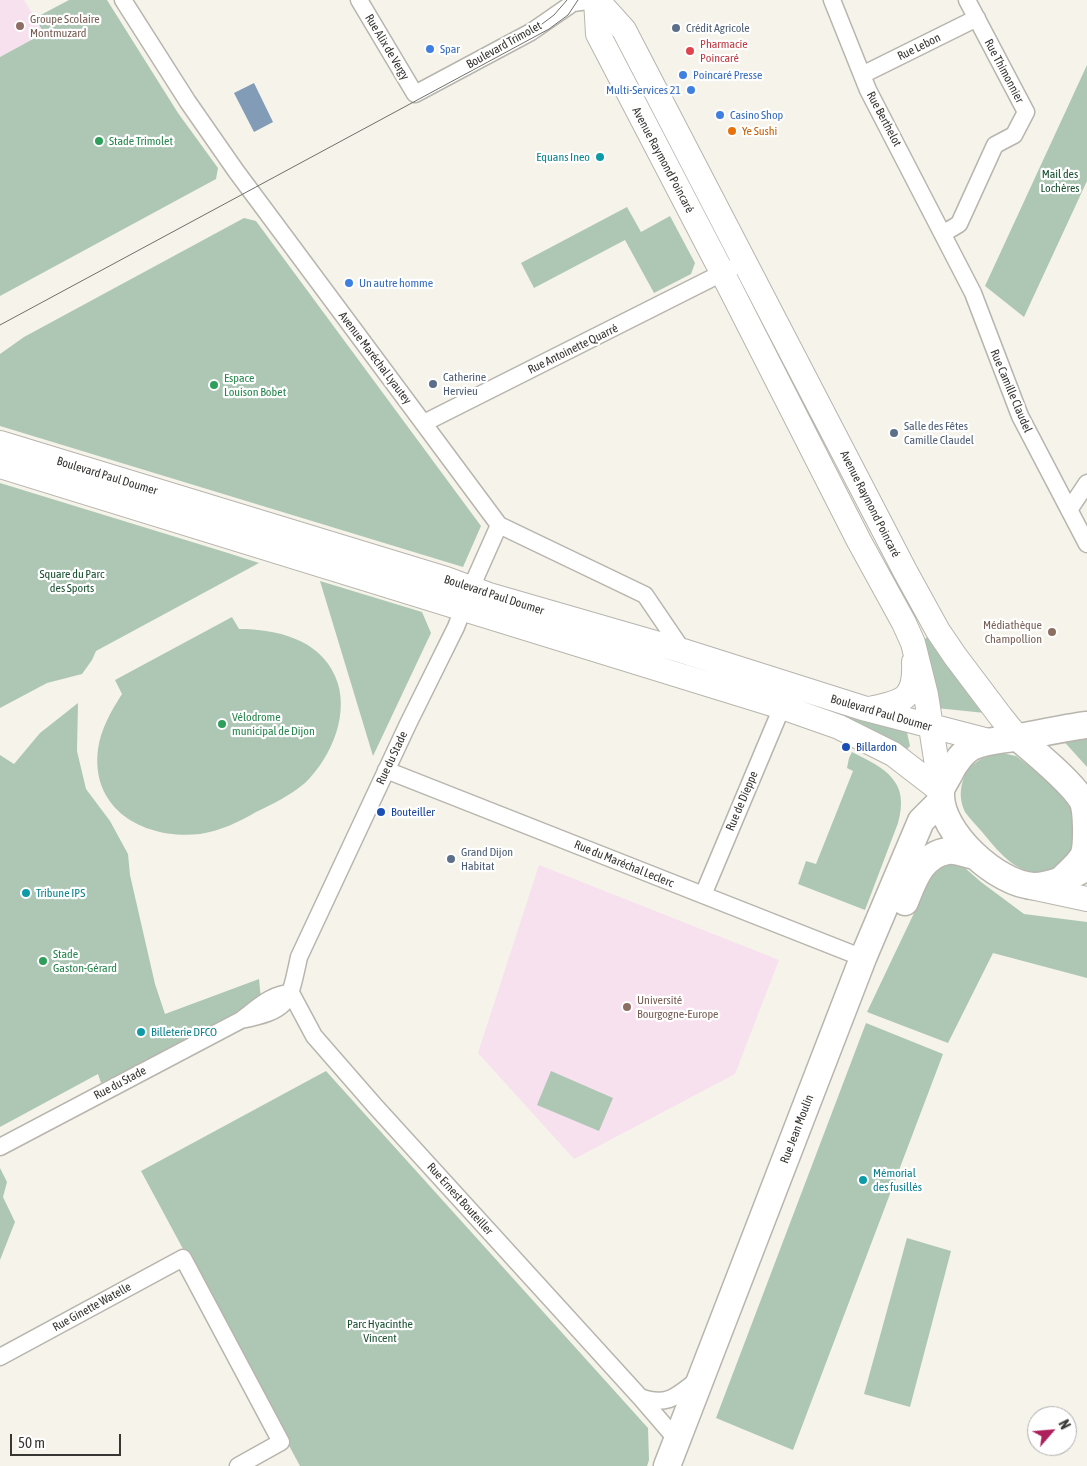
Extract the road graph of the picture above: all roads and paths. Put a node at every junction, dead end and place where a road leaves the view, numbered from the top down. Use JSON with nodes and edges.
{"nodes":[{"id":1,"x":123,"y":0,"type":"edge"},
{"id":2,"x":359,"y":0,"type":"edge"},
{"id":3,"x":596,"y":0,"type":"edge"},
{"id":4,"x":832,"y":0,"type":"edge"},
{"id":5,"x":967,"y":0,"type":"edge"},
{"id":6,"x":977,"y":18,"type":"junction"},
{"id":7,"x":862,"y":75,"type":"junction"},
{"id":8,"x":652,"y":85,"type":"junction"},
{"id":9,"x":414,"y":94,"type":"joint"},
{"id":10,"x":632,"y":100,"type":"junction"},
{"id":11,"x":944,"y":234,"type":"junction"},
{"id":12,"x":742,"y":257,"type":"junction"},
{"id":13,"x":723,"y":274,"type":"junction"},
{"id":14,"x":424,"y":423,"type":"junction"},
{"id":15,"x":0,"y":443,"type":"edge"},
{"id":16,"x":0,"y":466,"type":"edge"},
{"id":17,"x":1087,"y":483,"type":"edge"},
{"id":18,"x":1069,"y":510,"type":"junction"},
{"id":19,"x":499,"y":526,"type":"junction"},
{"id":20,"x":1087,"y":544,"type":"edge"},
{"id":21,"x":467,"y":599,"type":"junction"},
{"id":22,"x":912,"y":643,"type":"junction"},
{"id":23,"x":683,"y":651,"type":"junction"},
{"id":24,"x":782,"y":707,"type":"junction"},
{"id":25,"x":866,"y":709,"type":"junction"},
{"id":26,"x":1087,"y":725,"type":"edge"},
{"id":27,"x":930,"y":727,"type":"junction"},
{"id":28,"x":1018,"y":738,"type":"junction"},
{"id":29,"x":989,"y":741,"type":"junction"},
{"id":30,"x":386,"y":770,"type":"junction"},
{"id":31,"x":941,"y":796,"type":"junction"},
{"id":32,"x":1085,"y":804,"type":"edge"},
{"id":33,"x":974,"y":856,"type":"junction"},
{"id":34,"x":1087,"y":866,"type":"edge"},
{"id":35,"x":1062,"y":878,"type":"junction"},
{"id":36,"x":1015,"y":882,"type":"junction"},
{"id":37,"x":703,"y":895,"type":"junction"},
{"id":38,"x":1087,"y":899,"type":"edge"},
{"id":39,"x":863,"y":958,"type":"junction"},
{"id":40,"x":291,"y":993,"type":"junction"},
{"id":41,"x":0,"y":1147,"type":"edge"},
{"id":42,"x":0,"y":1357,"type":"edge"},
{"id":43,"x":704,"y":1375,"type":"junction"},
{"id":44,"x":640,"y":1397,"type":"junction"},
{"id":45,"x":677,"y":1440,"type":"junction"},
{"id":46,"x":238,"y":1466,"type":"edge"},
{"id":47,"x":667,"y":1466,"type":"edge"},
{"id":48,"x":684,"y":1466,"type":"edge"}],
"edges":[{"from":1,"to":14,"type":"street","name":"Avenue Maréchal Lyautey"},
{"from":2,"to":9,"type":"street","name":"Rue Alix de Vergy"},
{"from":3,"to":8,"type":"main road","name":"Avenue Raymond Poincaré"},
{"from":3,"to":9,"type":"street","name":"Boulevard Trimolet"},
{"from":3,"to":10,"type":"main road","name":"Avenue Raymond Poincaré"},
{"from":4,"to":7,"type":"street","name":"Rue Berthelot"},
{"from":5,"to":6,"type":"street","name":"Rue Thimonnier"},
{"from":6,"to":7,"type":"street","name":"Rue Lebon"},
{"from":6,"to":11,"type":"street","name":"Rue Thimonnier"},
{"from":7,"to":11,"type":"street","name":"Rue Berthelot"},
{"from":8,"to":10,"type":"street","name":"Avenue Raymond Poincaré"},
{"from":8,"to":12,"type":"main road","name":"Avenue Raymond Poincaré"},
{"from":10,"to":13,"type":"main road","name":"Avenue Raymond Poincaré"},
{"from":11,"to":18,"type":"street","name":"Rue Camille Claudel"},
{"from":12,"to":13,"type":"street"},
{"from":12,"to":28,"type":"main road","name":"Avenue Raymond Poincaré"},
{"from":13,"to":14,"type":"street","name":"Rue Antoinette Quarré"},
{"from":13,"to":22,"type":"main road","name":"Avenue Raymond Poincaré"},
{"from":14,"to":19,"type":"street","name":"Avenue Maréchal Lyautey"},
{"from":15,"to":21,"type":"main road","name":"Boulevard Paul Doumer"},
{"from":16,"to":21,"type":"main road","name":"Boulevard Paul Doumer"},
{"from":17,"to":18,"type":"street"},
{"from":18,"to":20,"type":"street","name":"Rue Camille Claudel"},
{"from":19,"to":21,"type":"street","name":"Rue du Stade"},
{"from":19,"to":23,"type":"street","name":"Avenue Maréchal Lyautey"},
{"from":21,"to":23,"type":"main road","name":"Boulevard Paul Doumer"},
{"from":21,"to":24,"type":"main road","name":"Boulevard Paul Doumer"},
{"from":21,"to":30,"type":"street","name":"Rue du Stade"},
{"from":22,"to":25,"type":"main road","name":"Avenue Raymond Poincaré"},
{"from":22,"to":27,"type":"main road","name":"Avenue Raymond Poincaré"},
{"from":23,"to":25,"type":"main road","name":"Boulevard Paul Doumer"},
{"from":24,"to":31,"type":"main road","name":"Boulevard Paul Doumer"},
{"from":24,"to":37,"type":"street","name":"Rue de Dieppe"},
{"from":25,"to":27,"type":"main road","name":"Boulevard Paul Doumer"},
{"from":26,"to":28,"type":"main road"},
{"from":27,"to":29,"type":"main road","name":"Boulevard Paul Doumer"},
{"from":27,"to":31,"type":"main road","name":"Avenue Raymond Poincaré"},
{"from":28,"to":29,"type":"main road"},
{"from":28,"to":32,"type":"main road"},
{"from":29,"to":31,"type":"main road"},
{"from":30,"to":37,"type":"street","name":"Rue du Maréchal Leclerc"},
{"from":30,"to":40,"type":"street","name":"Rue du Stade"},
{"from":31,"to":33,"type":"main road"},
{"from":31,"to":39,"type":"main road","name":"Rue Jean Moulin"},
{"from":32,"to":35,"type":"main road"},
{"from":33,"to":36,"type":"main road"},
{"from":33,"to":48,"type":"main road","name":"Rue Jean Moulin"},
{"from":34,"to":35,"type":"main road"},
{"from":35,"to":36,"type":"main road"},
{"from":36,"to":38,"type":"main road"},
{"from":37,"to":39,"type":"street","name":"Rue du Maréchal Leclerc"},
{"from":39,"to":43,"type":"main road","name":"Rue Jean Moulin"},
{"from":40,"to":41,"type":"street","name":"Rue du Stade"},
{"from":40,"to":44,"type":"street","name":"Rue Ernest Bouteiller"},
{"from":42,"to":46,"type":"street","name":"Rue Ginette Watelle"},
{"from":43,"to":44,"type":"street"},
{"from":43,"to":45,"type":"main road","name":"Rue Jean Moulin"},
{"from":44,"to":45,"type":"street","name":"Rue Ernest Bouteiller"},
{"from":45,"to":47,"type":"main road","name":"Rue Jean Moulin"}]}
